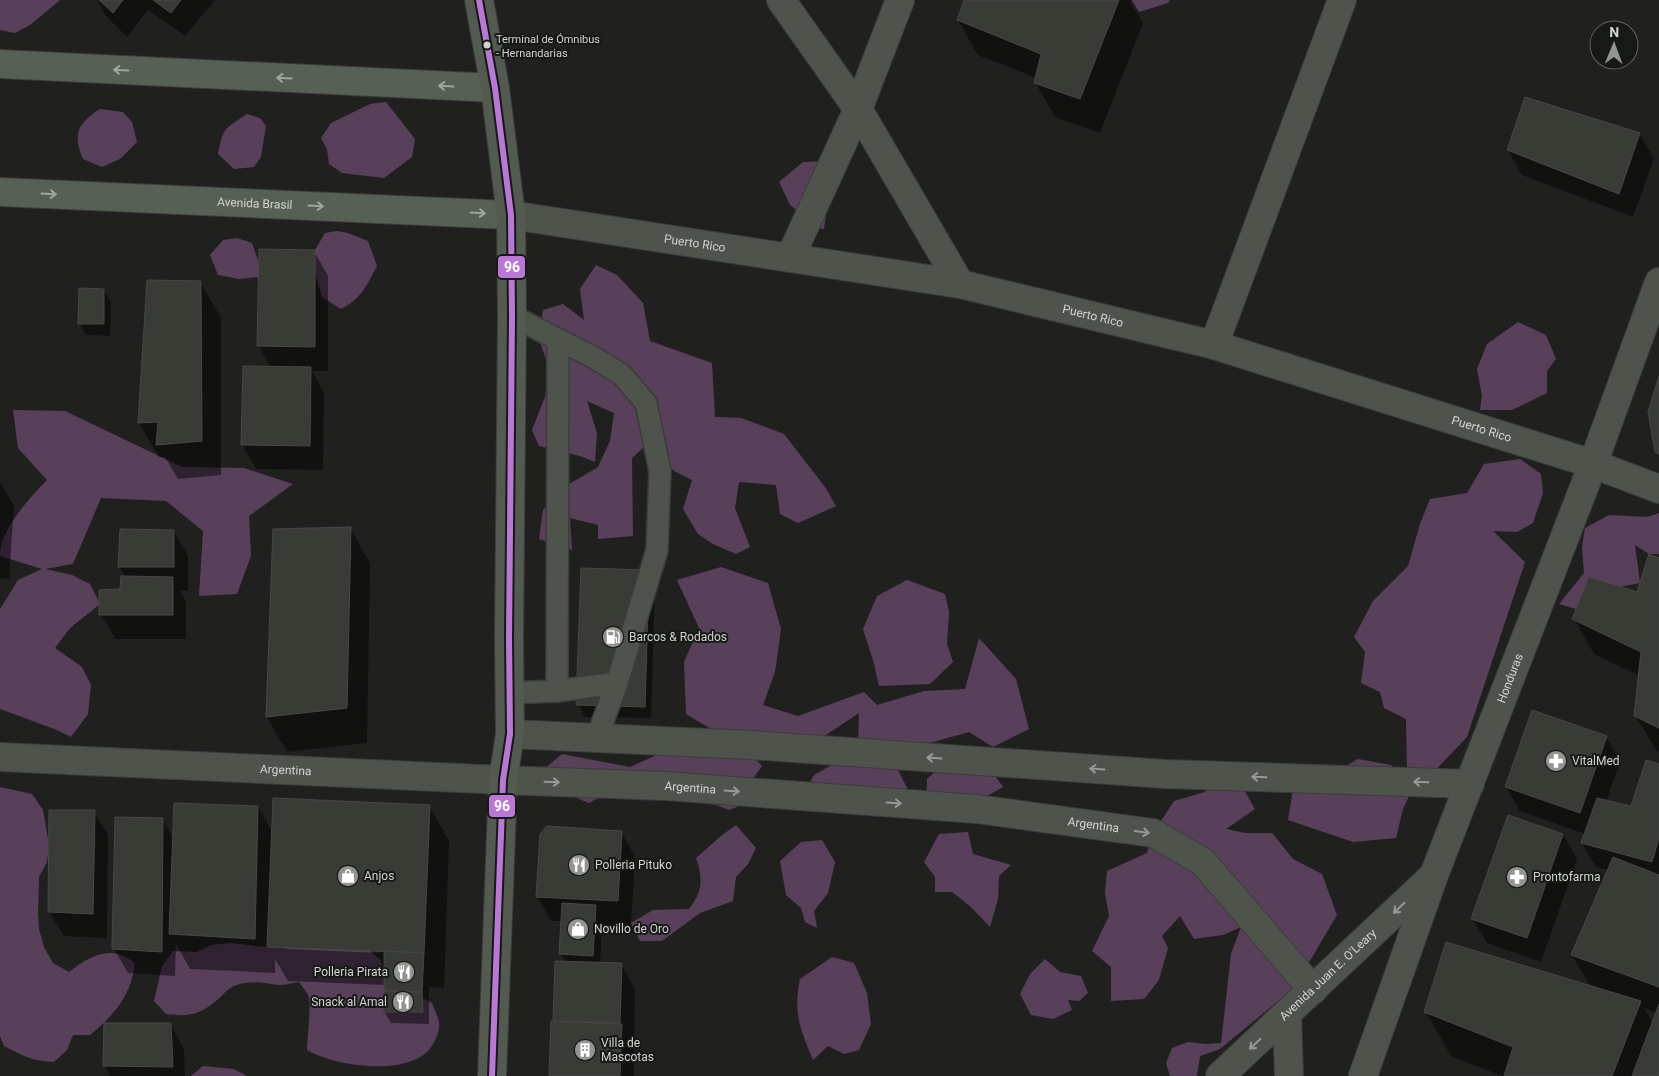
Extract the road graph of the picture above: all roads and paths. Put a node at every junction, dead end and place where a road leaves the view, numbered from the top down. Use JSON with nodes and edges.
{"nodes":[{"id":1,"x":479,"y":0,"type":"edge"},
{"id":2,"x":782,"y":0,"type":"edge"},
{"id":3,"x":900,"y":0,"type":"edge"},
{"id":4,"x":1342,"y":0,"type":"edge"},
{"id":5,"x":0,"y":64,"type":"edge"},
{"id":6,"x":495,"y":88,"type":"junction"},
{"id":7,"x":858,"y":109,"type":"junction"},
{"id":8,"x":0,"y":192,"type":"edge"},
{"id":9,"x":511,"y":215,"type":"junction"},
{"id":10,"x":790,"y":258,"type":"junction"},
{"id":11,"x":1659,"y":282,"type":"edge"},
{"id":12,"x":960,"y":284,"type":"junction"},
{"id":13,"x":512,"y":316,"type":"junction"},
{"id":14,"x":558,"y":340,"type":"junction"},
{"id":15,"x":1214,"y":345,"type":"junction"},
{"id":16,"x":1593,"y":464,"type":"junction"},
{"id":17,"x":1659,"y":489,"type":"edge"},
{"id":18,"x":617,"y":683,"type":"junction"},
{"id":19,"x":557,"y":691,"type":"junction"},
{"id":20,"x":509,"y":692,"type":"junction"},
{"id":21,"x":510,"y":734,"type":"junction"},
{"id":22,"x":597,"y":737,"type":"junction"},
{"id":23,"x":0,"y":756,"type":"edge"},
{"id":24,"x":503,"y":780,"type":"junction"},
{"id":25,"x":1470,"y":784,"type":"junction"},
{"id":26,"x":1434,"y":875,"type":"junction"},
{"id":27,"x":1313,"y":990,"type":"junction"},
{"id":28,"x":1287,"y":1014,"type":"junction"},
{"id":29,"x":492,"y":1076,"type":"edge"},
{"id":30,"x":1220,"y":1076,"type":"edge"},
{"id":31,"x":1289,"y":1076,"type":"edge"},
{"id":32,"x":1363,"y":1076,"type":"edge"}],
"edges":[{"from":1,"to":6,"type":"highway"},
{"from":2,"to":7,"type":"street"},
{"from":3,"to":7,"type":"street"},
{"from":4,"to":15,"type":"street"},
{"from":6,"to":5,"type":"street","one_way":true},
{"from":6,"to":9,"type":"highway"},
{"from":7,"to":10,"type":"street"},
{"from":7,"to":12,"type":"street"},
{"from":8,"to":9,"type":"street","name":"Avenida Brasil","one_way":true},
{"from":9,"to":10,"type":"street","name":"Puerto Rico"},
{"from":9,"to":13,"type":"highway"},
{"from":10,"to":12,"type":"street","name":"Puerto Rico"},
{"from":11,"to":16,"type":"street","name":"Honduras"},
{"from":12,"to":15,"type":"street","name":"Puerto Rico"},
{"from":13,"to":14,"type":"lane"},
{"from":13,"to":20,"type":"highway"},
{"from":14,"to":18,"type":"lane"},
{"from":14,"to":19,"type":"lane"},
{"from":15,"to":16,"type":"street","name":"Puerto Rico"},
{"from":16,"to":17,"type":"street","name":"Puerto Rico"},
{"from":16,"to":25,"type":"street","name":"Honduras"},
{"from":18,"to":19,"type":"lane"},
{"from":18,"to":22,"type":"lane"},
{"from":19,"to":20,"type":"lane"},
{"from":20,"to":21,"type":"highway"},
{"from":21,"to":22,"type":"street"},
{"from":21,"to":24,"type":"highway"},
{"from":25,"to":22,"type":"street","one_way":true},
{"from":23,"to":24,"type":"street","name":"Argentina"},
{"from":24,"to":27,"type":"street","name":"Argentina","one_way":true},
{"from":24,"to":29,"type":"highway"},
{"from":25,"to":26,"type":"street","name":"Honduras"},
{"from":26,"to":27,"type":"street","name":"Avenida Juan E. O'Leary","one_way":true},
{"from":26,"to":32,"type":"street","name":"Honduras"},
{"from":27,"to":28,"type":"street","name":"Avenida Juan E. O'Leary"},
{"from":28,"to":30,"type":"street","name":"Avenida Juan E. O'Leary","one_way":true},
{"from":28,"to":31,"type":"street"}]}
